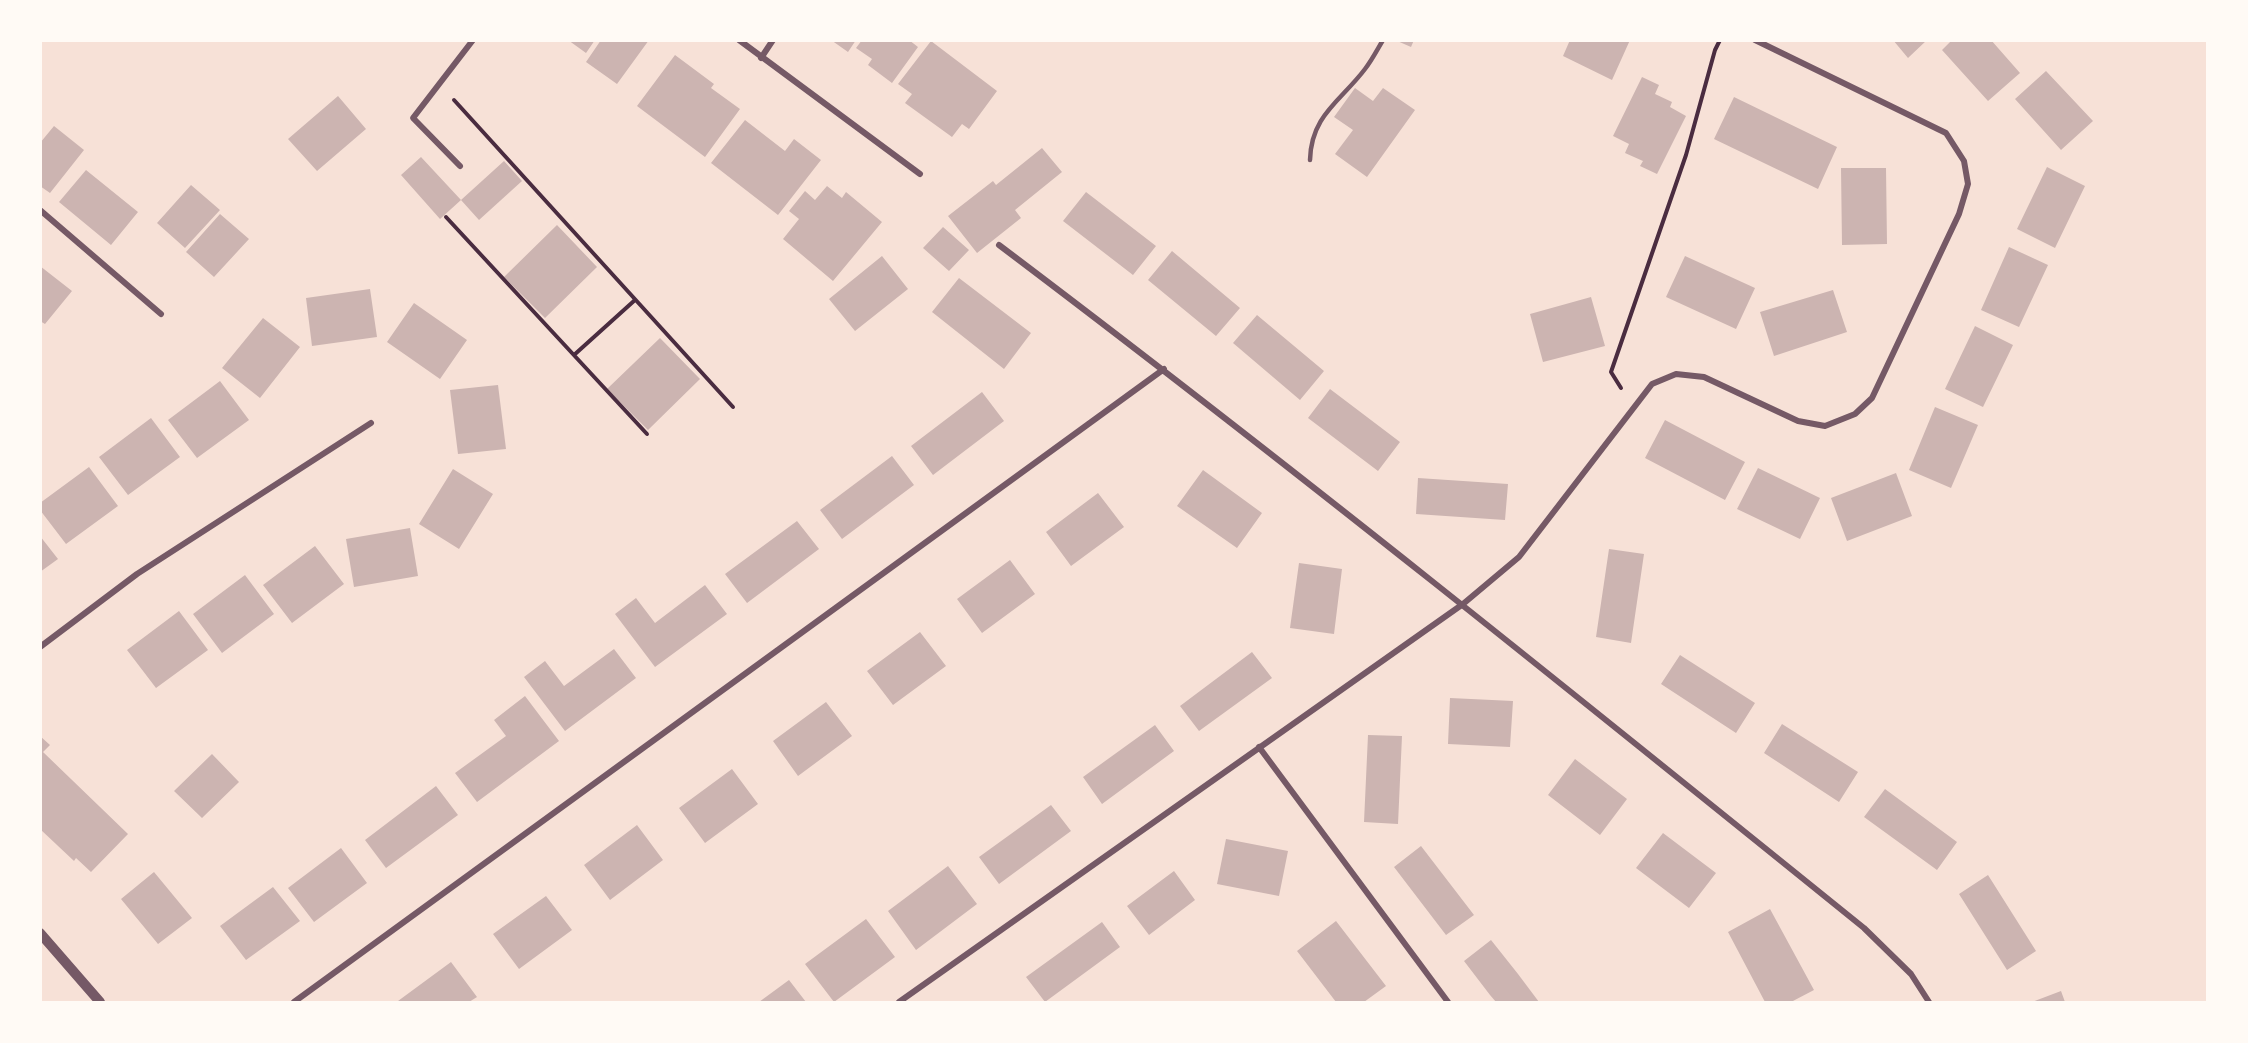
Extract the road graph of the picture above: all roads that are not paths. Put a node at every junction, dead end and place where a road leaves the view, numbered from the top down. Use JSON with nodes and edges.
{"nodes":[{"id":1,"x":473,"y":40,"type":"edge"},
{"id":2,"x":739,"y":40,"type":"edge"},
{"id":3,"x":773,"y":40,"type":"edge"},
{"id":4,"x":1383,"y":40,"type":"edge"},
{"id":5,"x":1755,"y":40,"type":"edge"},
{"id":6,"x":761,"y":58,"type":"junction"},
{"id":7,"x":1310,"y":160,"type":"dead end"},
{"id":8,"x":460,"y":166,"type":"dead end"},
{"id":9,"x":920,"y":174,"type":"dead end"},
{"id":10,"x":40,"y":210,"type":"edge"},
{"id":11,"x":999,"y":245,"type":"dead end"},
{"id":12,"x":161,"y":314,"type":"dead end"},
{"id":13,"x":1164,"y":369,"type":"junction"},
{"id":14,"x":371,"y":423,"type":"dead end"},
{"id":15,"x":1463,"y":604,"type":"junction"},
{"id":16,"x":40,"y":647,"type":"edge"},
{"id":17,"x":1259,"y":747,"type":"junction"},
{"id":18,"x":40,"y":933,"type":"edge"},
{"id":19,"x":100,"y":1002,"type":"edge"},
{"id":20,"x":294,"y":1002,"type":"edge"},
{"id":21,"x":899,"y":1002,"type":"edge"},
{"id":22,"x":1448,"y":1002,"type":"edge"},
{"id":23,"x":1929,"y":1002,"type":"edge"}],
"edges":[{"from":1,"to":8,"type":"street"},
{"from":2,"to":6,"type":"street"},
{"from":3,"to":6,"type":"street"},
{"from":4,"to":7,"type":"lane"},
{"from":5,"to":15,"type":"street"},
{"from":6,"to":9,"type":"street"},
{"from":10,"to":12,"type":"street"},
{"from":11,"to":13,"type":"street"},
{"from":13,"to":15,"type":"street"},
{"from":13,"to":20,"type":"street"},
{"from":14,"to":16,"type":"street"},
{"from":15,"to":17,"type":"street"},
{"from":15,"to":23,"type":"street"},
{"from":17,"to":21,"type":"street"},
{"from":17,"to":22,"type":"street"},
{"from":18,"to":19,"type":"street"}]}
